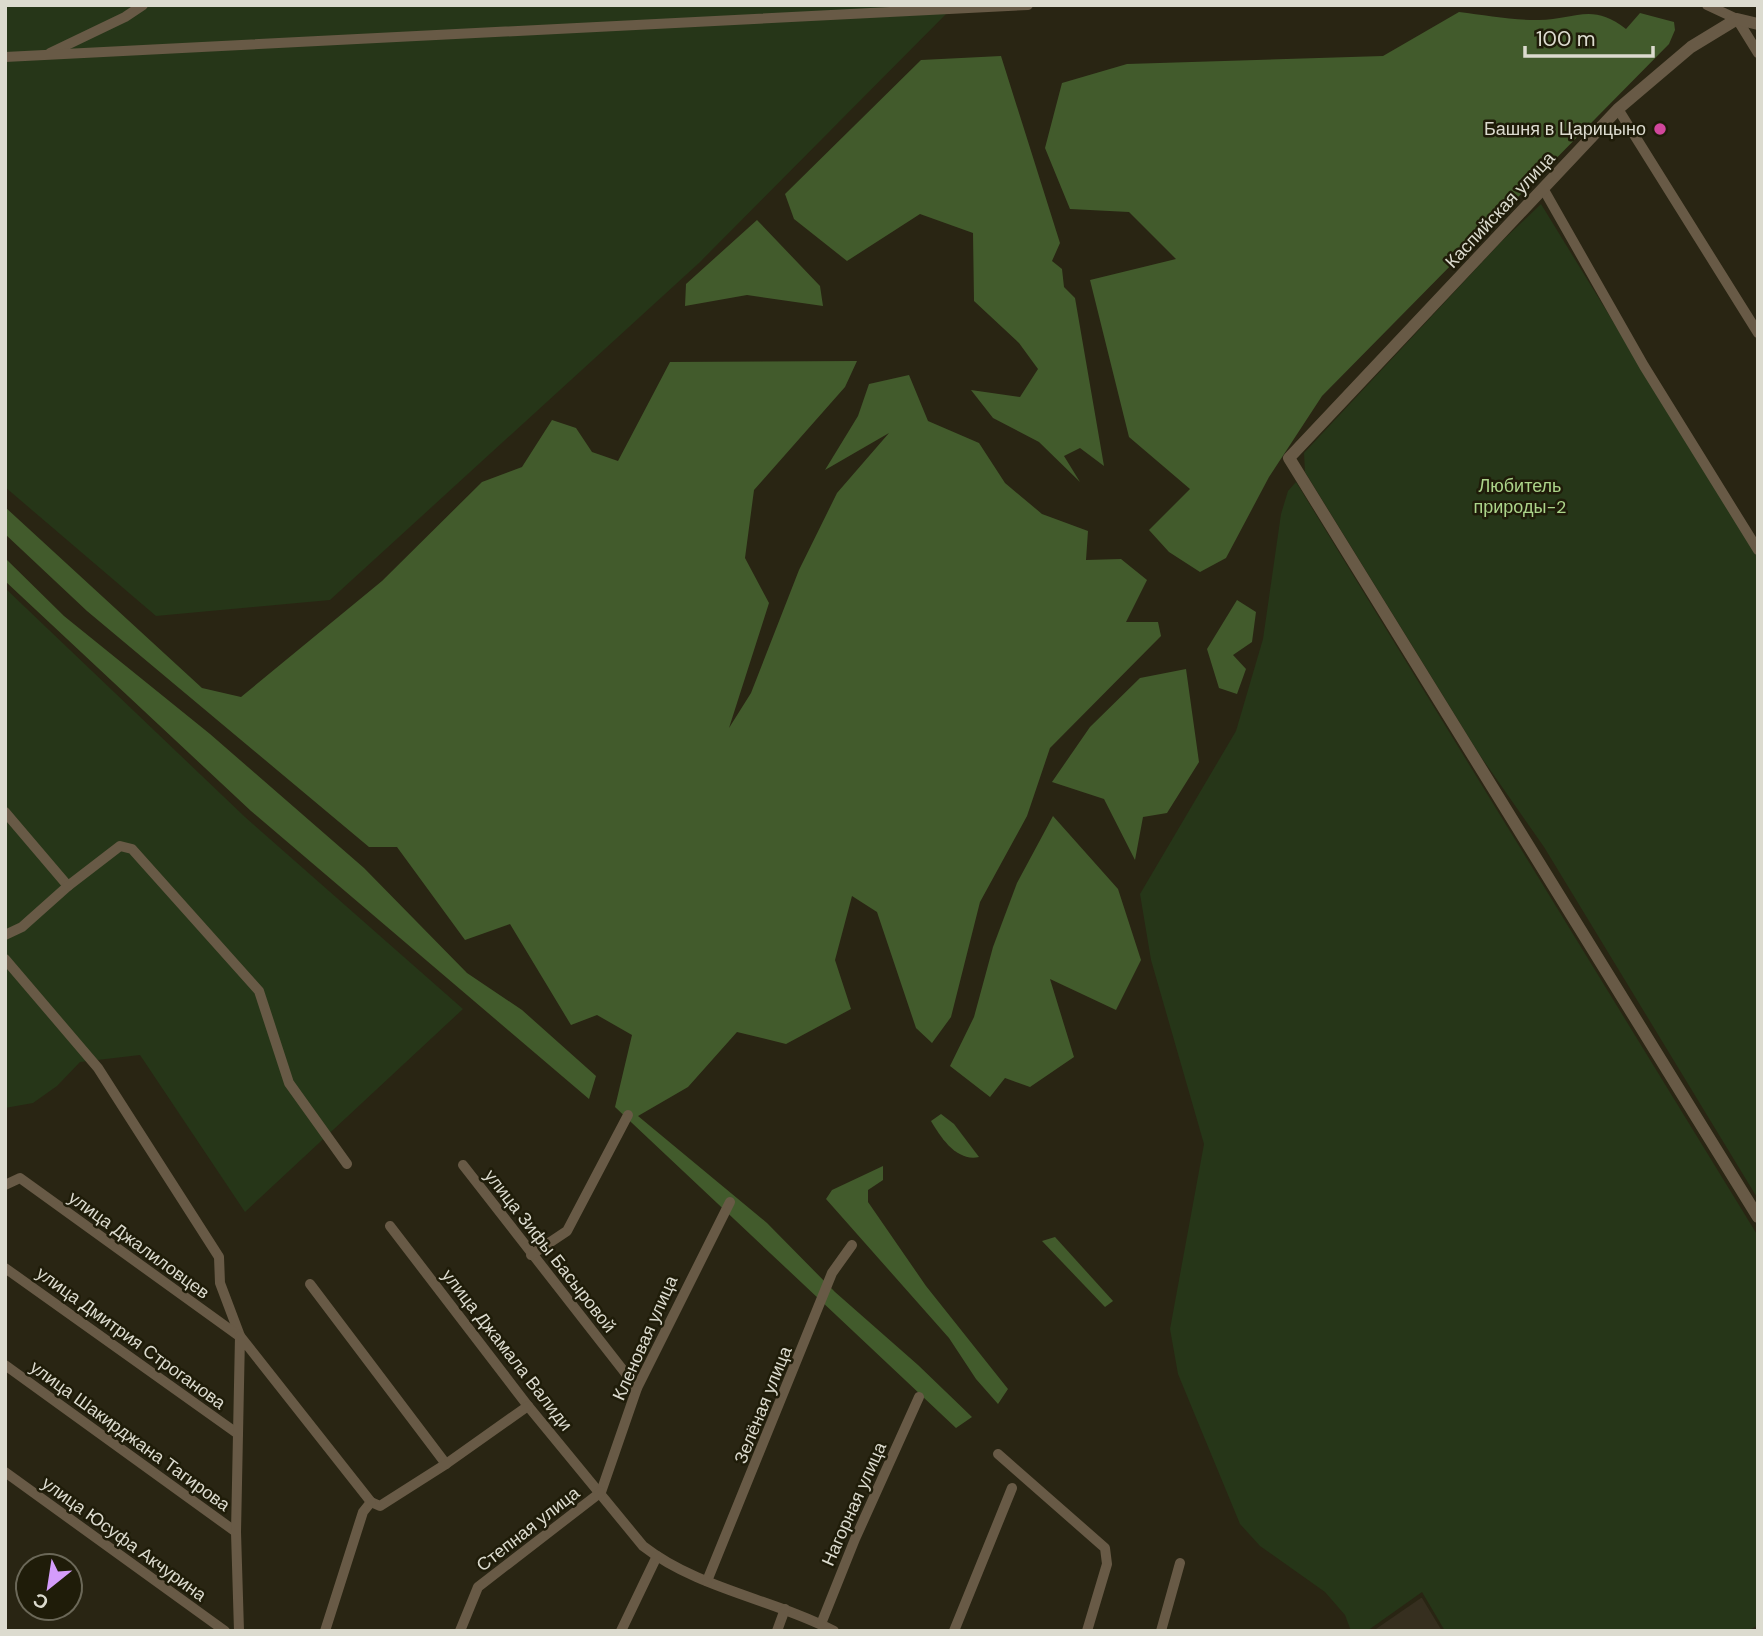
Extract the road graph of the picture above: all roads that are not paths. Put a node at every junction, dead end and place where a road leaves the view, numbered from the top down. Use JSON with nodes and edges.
{"nodes":[{"id":1,"x":143,"y":5,"type":"edge"},
{"id":2,"x":1028,"y":5,"type":"edge"},
{"id":3,"x":1707,"y":5,"type":"edge"},
{"id":4,"x":1737,"y":19,"type":"junction"},
{"id":5,"x":1758,"y":24,"type":"edge"},
{"id":6,"x":1758,"y":53,"type":"edge"},
{"id":7,"x":45,"y":55,"type":"junction"},
{"id":8,"x":5,"y":57,"type":"edge"},
{"id":9,"x":1618,"y":109,"type":"junction"},
{"id":10,"x":1544,"y":190,"type":"junction"},
{"id":11,"x":1758,"y":333,"type":"edge"},
{"id":12,"x":1758,"y":550,"type":"edge"},
{"id":13,"x":5,"y":812,"type":"edge"},
{"id":14,"x":68,"y":886,"type":"junction"},
{"id":15,"x":5,"y":935,"type":"edge"},
{"id":16,"x":5,"y":959,"type":"edge"},
{"id":17,"x":628,"y":1115,"type":"dead end"},
{"id":18,"x":347,"y":1164,"type":"dead end"},
{"id":19,"x":463,"y":1165,"type":"dead end"},
{"id":20,"x":5,"y":1185,"type":"edge"},
{"id":21,"x":730,"y":1202,"type":"dead end"},
{"id":22,"x":1758,"y":1217,"type":"edge"},
{"id":23,"x":390,"y":1226,"type":"dead end"},
{"id":24,"x":852,"y":1245,"type":"dead end"},
{"id":25,"x":531,"y":1255,"type":"junction"},
{"id":26,"x":5,"y":1268,"type":"edge"},
{"id":27,"x":310,"y":1284,"type":"dead end"},
{"id":28,"x":240,"y":1336,"type":"junction"},
{"id":29,"x":5,"y":1365,"type":"edge"},
{"id":30,"x":638,"y":1388,"type":"junction"},
{"id":31,"x":919,"y":1398,"type":"dead end"},
{"id":32,"x":528,"y":1406,"type":"junction"},
{"id":33,"x":238,"y":1434,"type":"junction"},
{"id":34,"x":998,"y":1454,"type":"dead end"},
{"id":35,"x":446,"y":1464,"type":"junction"},
{"id":36,"x":5,"y":1472,"type":"edge"},
{"id":37,"x":1012,"y":1488,"type":"dead end"},
{"id":38,"x":601,"y":1492,"type":"junction"},
{"id":39,"x":371,"y":1502,"type":"junction"},
{"id":40,"x":236,"y":1532,"type":"junction"},
{"id":41,"x":657,"y":1556,"type":"junction"},
{"id":42,"x":1180,"y":1563,"type":"dead end"},
{"id":43,"x":707,"y":1581,"type":"junction"},
{"id":44,"x":785,"y":1609,"type":"junction"},
{"id":45,"x":821,"y":1624,"type":"junction"},
{"id":46,"x":225,"y":1631,"type":"edge"},
{"id":47,"x":239,"y":1631,"type":"edge"},
{"id":48,"x":326,"y":1631,"type":"edge"},
{"id":49,"x":460,"y":1631,"type":"edge"},
{"id":50,"x":621,"y":1631,"type":"edge"},
{"id":51,"x":777,"y":1631,"type":"edge"},
{"id":52,"x":834,"y":1631,"type":"edge"},
{"id":53,"x":954,"y":1631,"type":"edge"},
{"id":54,"x":1087,"y":1631,"type":"edge"},
{"id":55,"x":1161,"y":1631,"type":"edge"}],
"edges":[{"from":1,"to":7,"type":"street"},
{"from":2,"to":7,"type":"street"},
{"from":3,"to":4,"type":"street"},
{"from":4,"to":5,"type":"street"},
{"from":4,"to":6,"type":"street"},
{"from":4,"to":9,"type":"street","name":"Каспийская улица"},
{"from":7,"to":8,"type":"street"},
{"from":9,"to":10,"type":"street","name":"Каспийская улица"},
{"from":9,"to":11,"type":"street"},
{"from":10,"to":12,"type":"street"},
{"from":10,"to":22,"type":"street","name":"Каспийская улица"},
{"from":13,"to":14,"type":"street"},
{"from":14,"to":15,"type":"street"},
{"from":14,"to":18,"type":"street"},
{"from":16,"to":28,"type":"street"},
{"from":17,"to":25,"type":"street"},
{"from":19,"to":25,"type":"street","name":"улица Зифы Басыровой"},
{"from":20,"to":28,"type":"street","name":"улица Джалиловцев"},
{"from":21,"to":30,"type":"street","name":"Кленовая улица"},
{"from":23,"to":32,"type":"street","name":"улица Джамала Валиди"},
{"from":24,"to":43,"type":"street","name":"Зелёная улица"},
{"from":25,"to":30,"type":"street","name":"улица Зифы Басыровой"},
{"from":26,"to":33,"type":"street","name":"улица Дмитрия Строганова"},
{"from":27,"to":35,"type":"street"},
{"from":28,"to":33,"type":"street"},
{"from":28,"to":39,"type":"street"},
{"from":29,"to":40,"type":"street","name":"улица Шакирджана Тагирова"},
{"from":30,"to":38,"type":"street","name":"Кленовая улица"},
{"from":31,"to":45,"type":"street","name":"Нагорная улица"},
{"from":32,"to":35,"type":"street"},
{"from":32,"to":38,"type":"street","name":"улица Джамала Валиди"},
{"from":33,"to":40,"type":"street"},
{"from":34,"to":54,"type":"street"},
{"from":35,"to":39,"type":"street"},
{"from":36,"to":46,"type":"street","name":"улица Юсуфа Акчурина"},
{"from":37,"to":53,"type":"street"},
{"from":38,"to":41,"type":"street","name":"улица Джамала Валиди"},
{"from":38,"to":49,"type":"street","name":"Степная улица"},
{"from":39,"to":48,"type":"street"},
{"from":40,"to":47,"type":"street"},
{"from":41,"to":43,"type":"street","name":"улица Джамала Валиди"},
{"from":41,"to":50,"type":"street"},
{"from":42,"to":55,"type":"street"},
{"from":43,"to":44,"type":"street","name":"улица Джамала Валиди"},
{"from":44,"to":45,"type":"street","name":"улица Джамала Валиди"},
{"from":44,"to":51,"type":"street"},
{"from":45,"to":52,"type":"street","name":"улица Джамала Валиди"}]}
